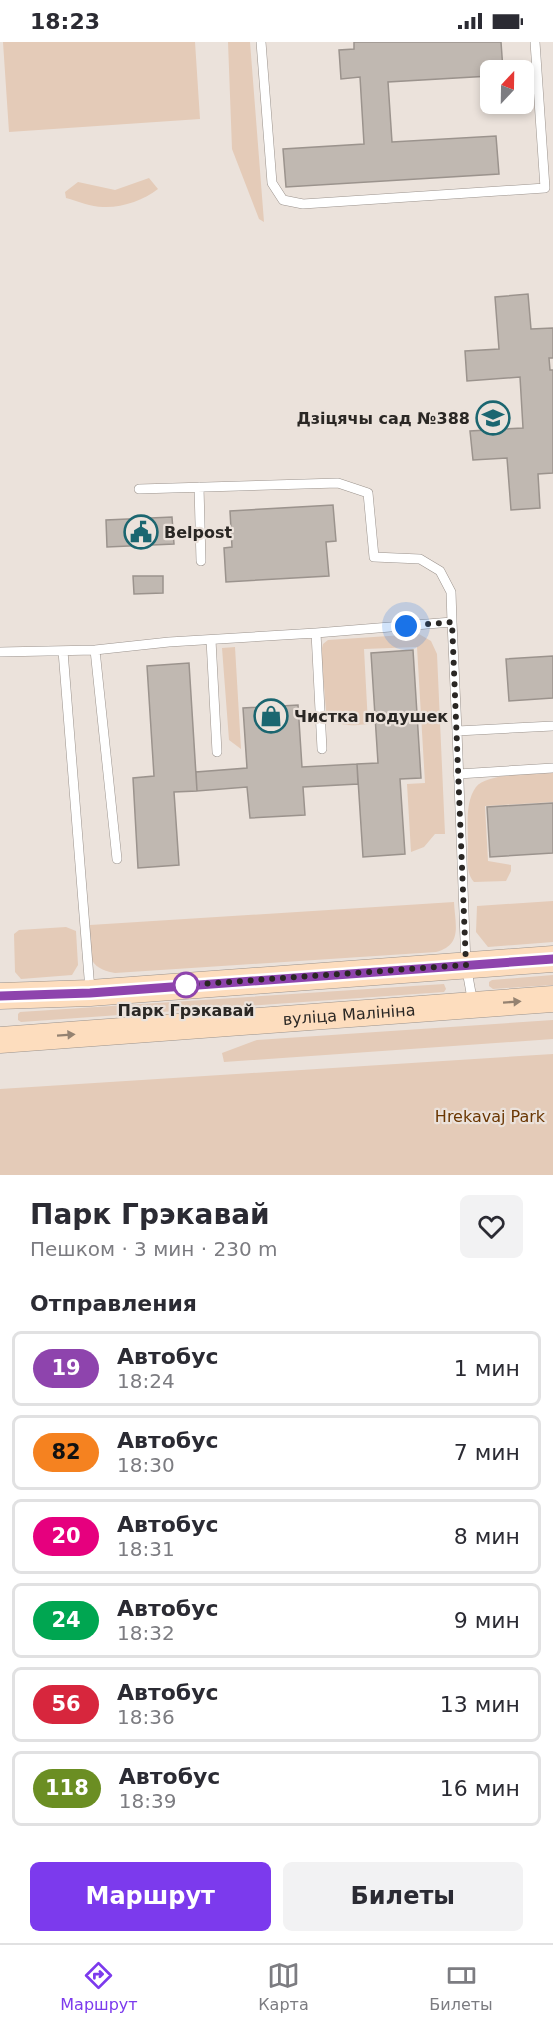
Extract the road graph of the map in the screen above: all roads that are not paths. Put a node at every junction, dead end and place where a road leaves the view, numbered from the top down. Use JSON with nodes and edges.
{"nodes":[{"id":1,"x":261,"y":42,"type":"edge"},
{"id":2,"x":535,"y":42,"type":"edge"},
{"id":3,"x":199,"y":487,"type":"junction"},
{"id":4,"x":140,"y":489,"type":"dead end"},
{"id":5,"x":201,"y":561,"type":"dead end"},
{"id":6,"x":452,"y":622,"type":"junction"},
{"id":7,"x":316,"y":633,"type":"junction"},
{"id":8,"x":211,"y":640,"type":"junction"},
{"id":9,"x":95,"y":650,"type":"junction"},
{"id":10,"x":63,"y":651,"type":"junction"},
{"id":11,"x":0,"y":652,"type":"edge"},
{"id":12,"x":553,"y":726,"type":"edge"},
{"id":13,"x":457,"y":731,"type":"junction"},
{"id":14,"x":322,"y":749,"type":"dead end"},
{"id":15,"x":217,"y":752,"type":"dead end"},
{"id":16,"x":553,"y":768,"type":"edge"},
{"id":17,"x":458,"y":774,"type":"junction"},
{"id":18,"x":117,"y":858,"type":"dead end"},
{"id":19,"x":553,"y":959,"type":"edge"},
{"id":20,"x":466,"y":965,"type":"junction"},
{"id":21,"x":90,"y":993,"type":"junction"},
{"id":22,"x":0,"y":996,"type":"edge"},
{"id":23,"x":553,"y":999,"type":"edge"},
{"id":24,"x":474,"y":1005,"type":"junction"},
{"id":25,"x":0,"y":1040,"type":"edge"}],
"edges":[{"from":1,"to":2,"type":"lane"},
{"from":3,"to":4,"type":"lane"},
{"from":3,"to":5,"type":"lane"},
{"from":3,"to":6,"type":"lane"},
{"from":6,"to":7,"type":"lane"},
{"from":6,"to":13,"type":"lane"},
{"from":7,"to":8,"type":"lane"},
{"from":7,"to":14,"type":"lane"},
{"from":8,"to":9,"type":"lane"},
{"from":8,"to":15,"type":"lane"},
{"from":9,"to":10,"type":"lane"},
{"from":9,"to":18,"type":"lane"},
{"from":10,"to":11,"type":"lane"},
{"from":10,"to":21,"type":"lane"},
{"from":12,"to":13,"type":"lane"},
{"from":13,"to":17,"type":"lane"},
{"from":16,"to":17,"type":"lane"},
{"from":17,"to":20,"type":"lane"},
{"from":19,"to":20,"type":"main road"},
{"from":20,"to":21,"type":"main road"},
{"from":20,"to":24,"type":"lane"},
{"from":21,"to":22,"type":"main road"},
{"from":24,"to":23,"type":"main road","name":"вуліца Малініна","one_way":true},
{"from":25,"to":24,"type":"main road","name":"вуліца Малініна","one_way":true}]}
